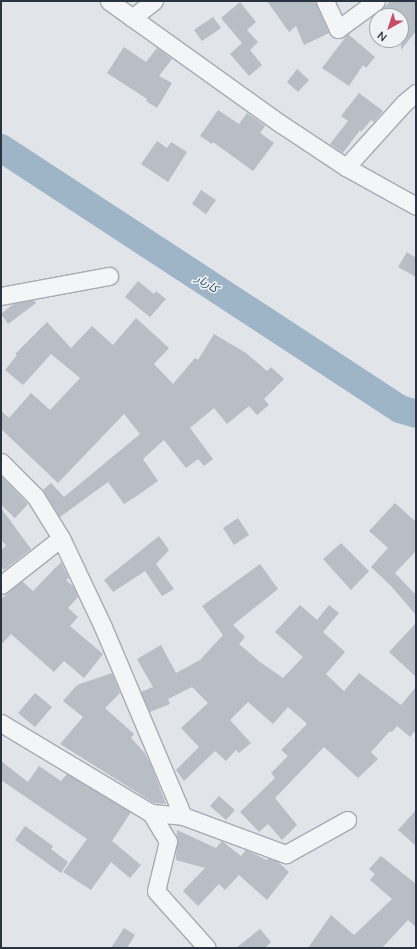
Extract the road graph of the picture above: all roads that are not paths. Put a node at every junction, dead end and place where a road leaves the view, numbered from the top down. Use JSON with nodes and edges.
{"nodes":[{"id":1,"x":109,"y":1,"type":"edge"},
{"id":2,"x":154,"y":1,"type":"edge"},
{"id":3,"x":325,"y":1,"type":"edge"},
{"id":4,"x":376,"y":1,"type":"edge"},
{"id":5,"x":132,"y":18,"type":"junction"},
{"id":6,"x":416,"y":93,"type":"edge"},
{"id":7,"x":346,"y":167,"type":"junction"},
{"id":8,"x":416,"y":206,"type":"edge"},
{"id":9,"x":109,"y":276,"type":"dead end"},
{"id":10,"x":1,"y":296,"type":"edge"},
{"id":11,"x":1,"y":462,"type":"edge"},
{"id":12,"x":61,"y":538,"type":"junction"},
{"id":13,"x":1,"y":585,"type":"edge"},
{"id":14,"x":1,"y":723,"type":"edge"},
{"id":15,"x":151,"y":813,"type":"junction"},
{"id":16,"x":183,"y":816,"type":"junction"},
{"id":17,"x":347,"y":820,"type":"dead end"},
{"id":18,"x":207,"y":948,"type":"edge"}],
"edges":[{"from":1,"to":5,"type":"street"},
{"from":2,"to":5,"type":"street"},
{"from":3,"to":4,"type":"street"},
{"from":5,"to":7,"type":"street"},
{"from":6,"to":7,"type":"street"},
{"from":7,"to":8,"type":"street"},
{"from":9,"to":10,"type":"street"},
{"from":11,"to":12,"type":"street"},
{"from":12,"to":13,"type":"street"},
{"from":12,"to":16,"type":"street"},
{"from":14,"to":15,"type":"street"},
{"from":15,"to":16,"type":"street"},
{"from":15,"to":18,"type":"street"},
{"from":16,"to":17,"type":"street"}]}
